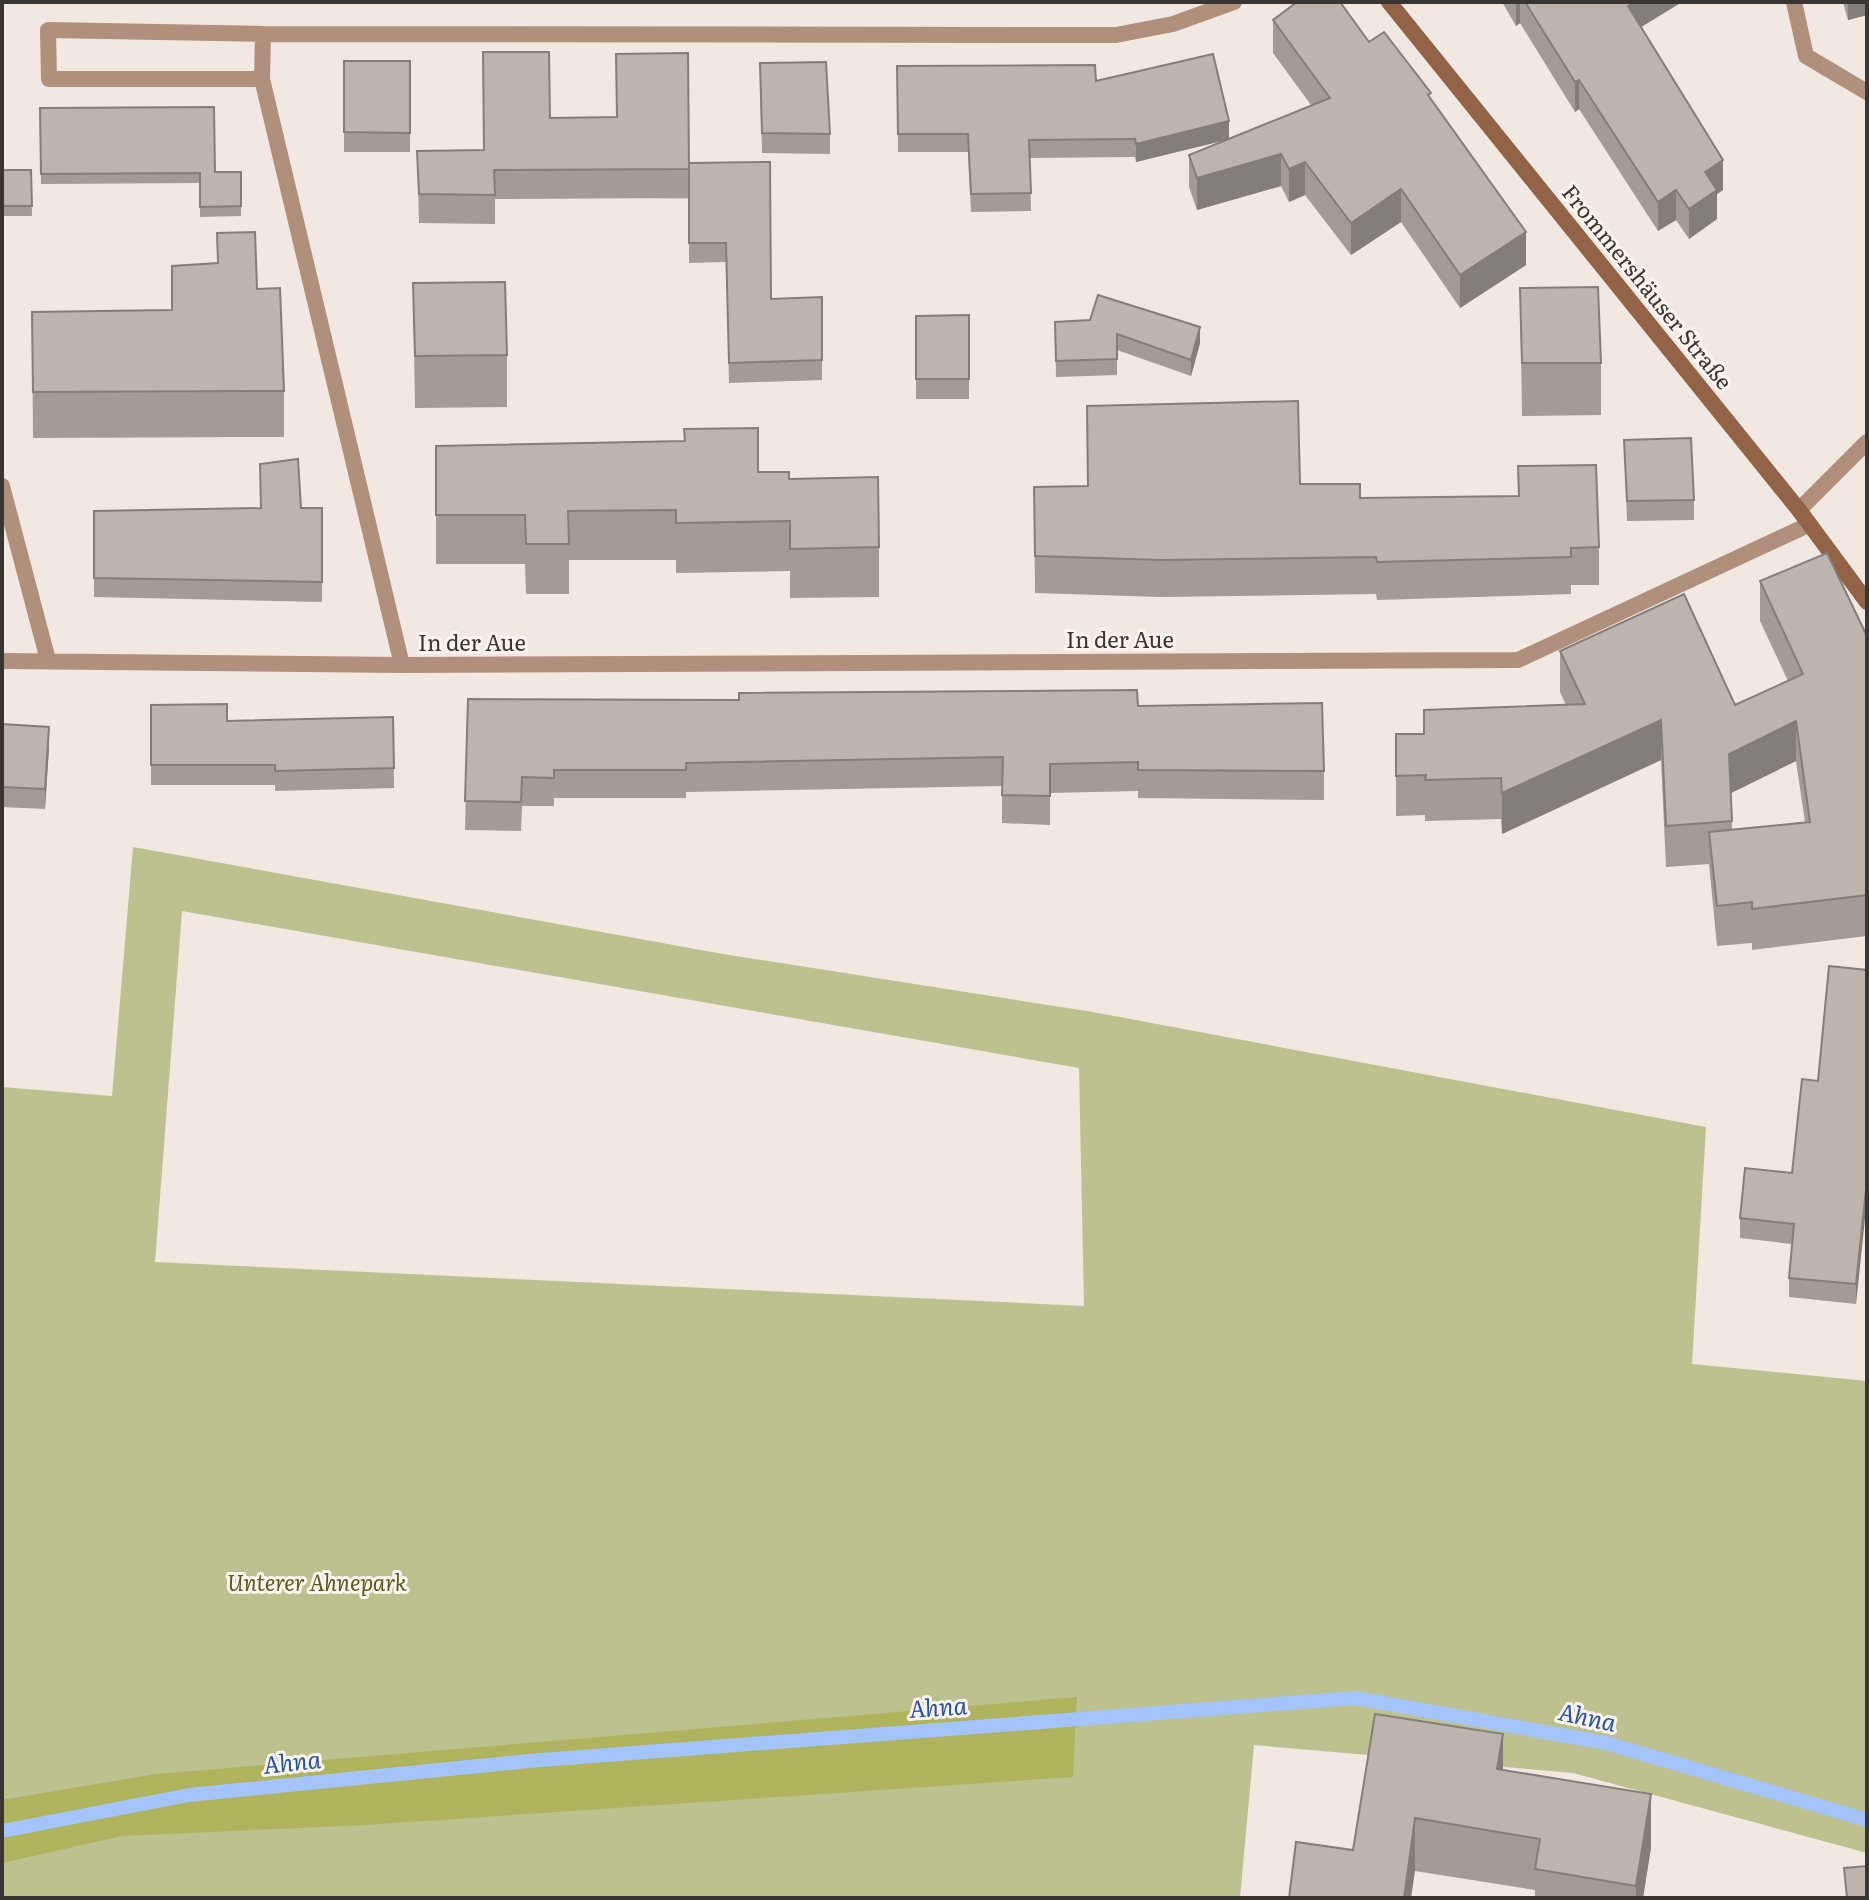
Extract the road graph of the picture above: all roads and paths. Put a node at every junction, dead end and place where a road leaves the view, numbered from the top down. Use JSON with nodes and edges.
{"nodes":[{"id":1,"x":1234,"y":2,"type":"edge"},
{"id":2,"x":1389,"y":2,"type":"edge"},
{"id":3,"x":1794,"y":2,"type":"edge"},
{"id":4,"x":263,"y":34,"type":"junction"},
{"id":5,"x":262,"y":79,"type":"junction"},
{"id":6,"x":1867,"y":92,"type":"edge"},
{"id":7,"x":1867,"y":442,"type":"edge"},
{"id":8,"x":2,"y":486,"type":"edge"},
{"id":9,"x":1799,"y":510,"type":"junction"},
{"id":10,"x":1808,"y":525,"type":"junction"},
{"id":11,"x":1867,"y":602,"type":"edge"},
{"id":12,"x":48,"y":660,"type":"junction"},
{"id":13,"x":2,"y":661,"type":"edge"},
{"id":14,"x":402,"y":665,"type":"junction"}],
"edges":[{"from":1,"to":4,"type":"street"},
{"from":2,"to":9,"type":"main road","name":"Frommershäuser Straße"},
{"from":3,"to":6,"type":"street"},
{"from":4,"to":5,"type":"street","name":"In der Aue"},
{"from":4,"to":5,"type":"street"},
{"from":5,"to":14,"type":"street","name":"In der Aue"},
{"from":7,"to":9,"type":"street"},
{"from":8,"to":12,"type":"street"},
{"from":9,"to":10,"type":"main road","name":"Frommershäuser Straße"},
{"from":10,"to":11,"type":"main road","name":"Frommershäuser Straße"},
{"from":10,"to":14,"type":"street","name":"In der Aue"},
{"from":12,"to":13,"type":"street","name":"In der Aue"},
{"from":12,"to":14,"type":"street","name":"In der Aue"}]}
